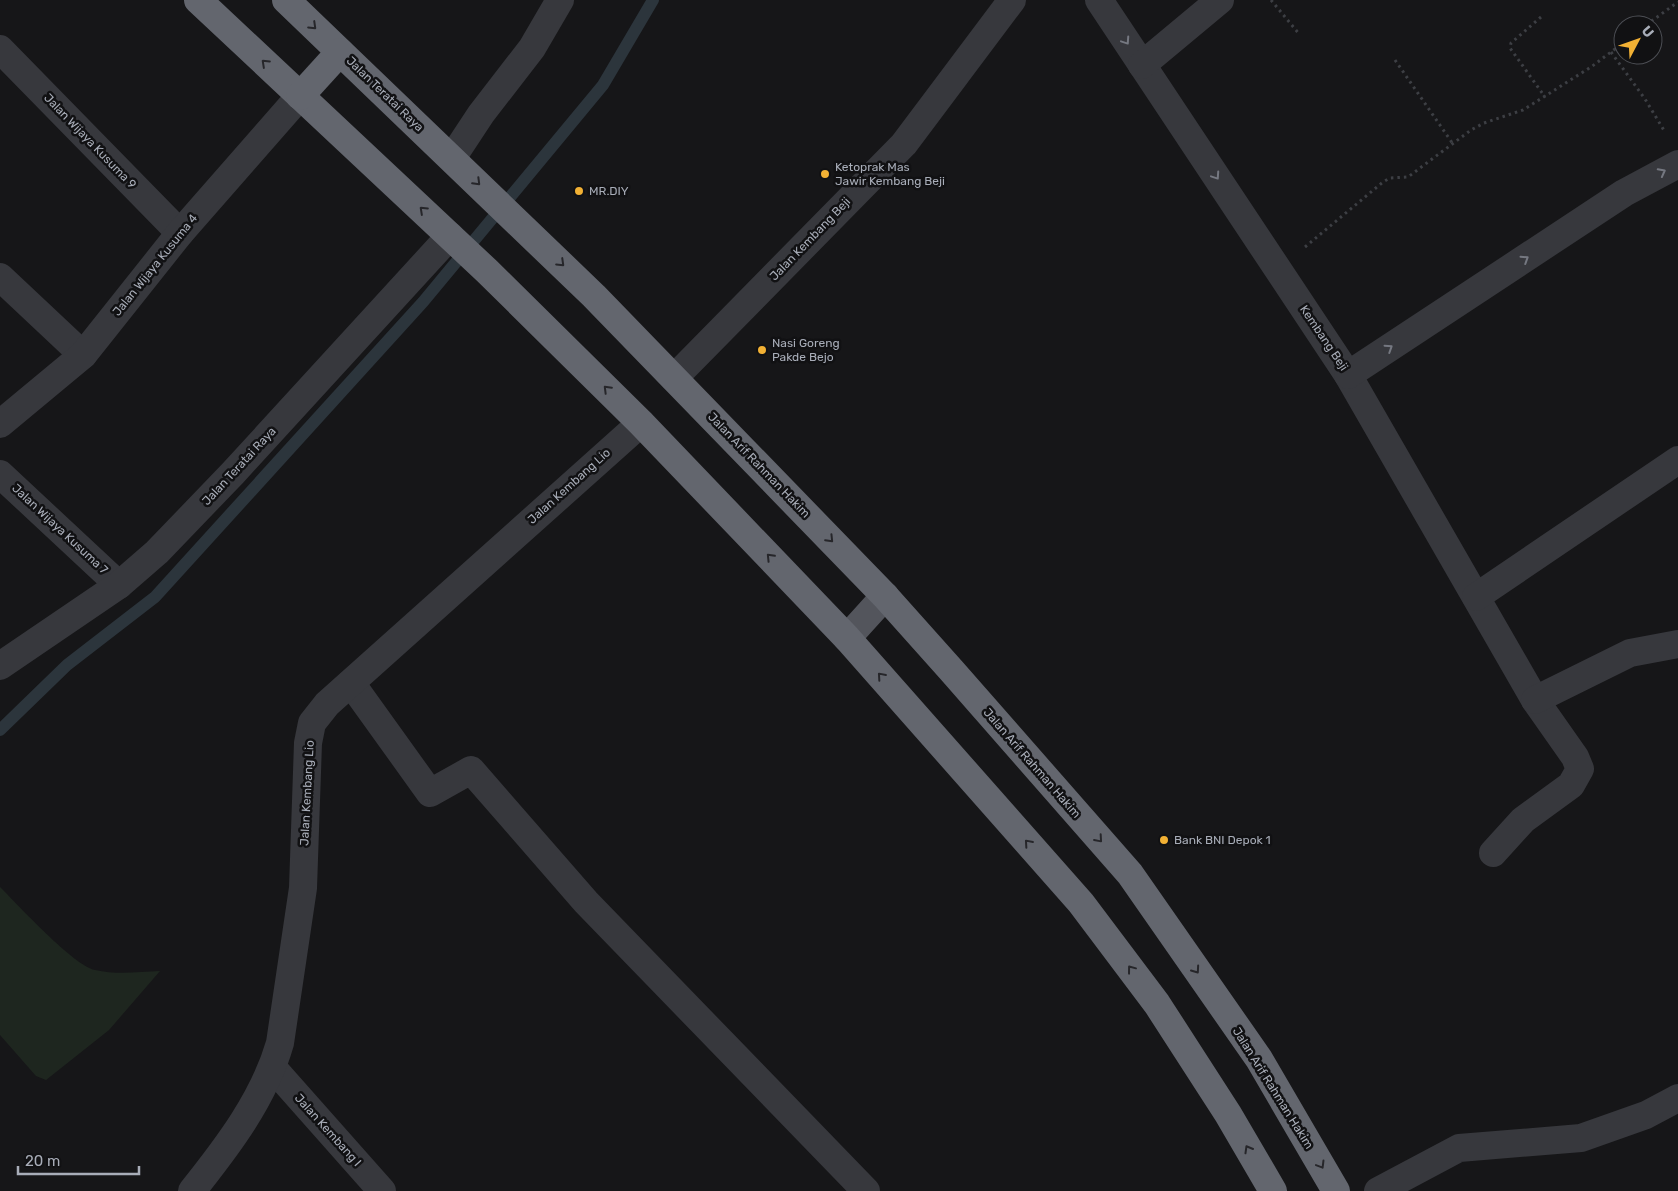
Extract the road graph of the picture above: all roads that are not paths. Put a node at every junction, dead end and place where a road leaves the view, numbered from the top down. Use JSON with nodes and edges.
{"nodes":[{"id":1,"x":198,"y":0,"type":"edge"},
{"id":2,"x":286,"y":0,"type":"edge"},
{"id":3,"x":560,"y":0,"type":"edge"},
{"id":4,"x":1012,"y":0,"type":"edge"},
{"id":5,"x":1098,"y":0,"type":"edge"},
{"id":6,"x":1220,"y":0,"type":"edge"},
{"id":7,"x":0,"y":49,"type":"edge"},
{"id":8,"x":340,"y":52,"type":"junction"},
{"id":9,"x":1142,"y":65,"type":"junction"},
{"id":10,"x":300,"y":96,"type":"junction"},
{"id":11,"x":452,"y":158,"type":"junction"},
{"id":12,"x":1678,"y":164,"type":"edge"},
{"id":13,"x":180,"y":233,"type":"junction"},
{"id":14,"x":454,"y":240,"type":"junction"},
{"id":15,"x":0,"y":277,"type":"edge"},
{"id":16,"x":83,"y":355,"type":"junction"},
{"id":17,"x":1348,"y":375,"type":"junction"},
{"id":18,"x":674,"y":378,"type":"junction"},
{"id":19,"x":641,"y":423,"type":"junction"},
{"id":20,"x":0,"y":424,"type":"edge"},
{"id":21,"x":1678,"y":460,"type":"edge"},
{"id":22,"x":0,"y":474,"type":"edge"},
{"id":23,"x":119,"y":585,"type":"junction"},
{"id":24,"x":885,"y":596,"type":"junction"},
{"id":25,"x":1476,"y":597,"type":"junction"},
{"id":26,"x":847,"y":638,"type":"junction"},
{"id":27,"x":1678,"y":644,"type":"edge"},
{"id":28,"x":0,"y":666,"type":"edge"},
{"id":29,"x":351,"y":683,"type":"junction"},
{"id":30,"x":1535,"y":700,"type":"junction"},
{"id":31,"x":1493,"y":853,"type":"dead end"},
{"id":32,"x":273,"y":1068,"type":"junction"},
{"id":33,"x":1678,"y":1098,"type":"edge"},
{"id":34,"x":192,"y":1191,"type":"edge"},
{"id":35,"x":382,"y":1191,"type":"edge"},
{"id":36,"x":866,"y":1191,"type":"edge"},
{"id":37,"x":1273,"y":1191,"type":"edge"},
{"id":38,"x":1336,"y":1191,"type":"edge"},
{"id":39,"x":1378,"y":1191,"type":"edge"}],
"edges":[{"from":10,"to":1,"type":"highway","one_way":true},
{"from":2,"to":8,"type":"highway","name":"Jalan Teratai Raya","one_way":true},
{"from":3,"to":11,"type":"street"},
{"from":4,"to":18,"type":"street","name":"Jalan Kembang Beji"},
{"from":5,"to":9,"type":"street","name":"Kembang Beji","one_way":true},
{"from":6,"to":9,"type":"street"},
{"from":7,"to":13,"type":"street","name":"Jalan Wijaya Kusuma 9"},
{"from":8,"to":10,"type":"highway"},
{"from":8,"to":11,"type":"highway","name":"Jalan Teratai Raya"},
{"from":9,"to":17,"type":"street","name":"Kembang Beji","one_way":true},
{"from":10,"to":13,"type":"street","name":"Jalan Wijaya Kusuma 4"},
{"from":14,"to":10,"type":"highway","one_way":true},
{"from":11,"to":18,"type":"highway","name":"Jalan Teratai Raya","one_way":true},
{"from":17,"to":12,"type":"street","name":"Kembang Beji","one_way":true},
{"from":13,"to":16,"type":"street","name":"Jalan Wijaya Kusuma 4"},
{"from":19,"to":14,"type":"highway","one_way":true},
{"from":14,"to":23,"type":"street","name":"Jalan Teratai Raya"},
{"from":15,"to":16,"type":"street"},
{"from":16,"to":20,"type":"street","name":"Jalan Wijaya Kusuma 4"},
{"from":17,"to":25,"type":"street"},
{"from":18,"to":24,"type":"highway","name":"Jalan Arif Rahman Hakim","one_way":true},
{"from":26,"to":19,"type":"highway","one_way":true},
{"from":19,"to":29,"type":"street","name":"Jalan Kembang Lio"},
{"from":21,"to":25,"type":"street"},
{"from":22,"to":23,"type":"street","name":"Jalan Wijaya Kusuma 7"},
{"from":23,"to":28,"type":"street","name":"Jalan Teratai Raya"},
{"from":24,"to":26,"type":"main road"},
{"from":24,"to":38,"type":"highway","name":"Jalan Arif Rahman Hakim","one_way":true},
{"from":25,"to":30,"type":"street"},
{"from":37,"to":26,"type":"highway","one_way":true},
{"from":27,"to":30,"type":"street"},
{"from":29,"to":32,"type":"street","name":"Jalan Kembang Lio"},
{"from":29,"to":36,"type":"street"},
{"from":30,"to":31,"type":"street"},
{"from":32,"to":34,"type":"street","name":"Jalan Kembang Lio"},
{"from":32,"to":35,"type":"street","name":"Jalan Kembang I"},
{"from":33,"to":39,"type":"street"}]}
